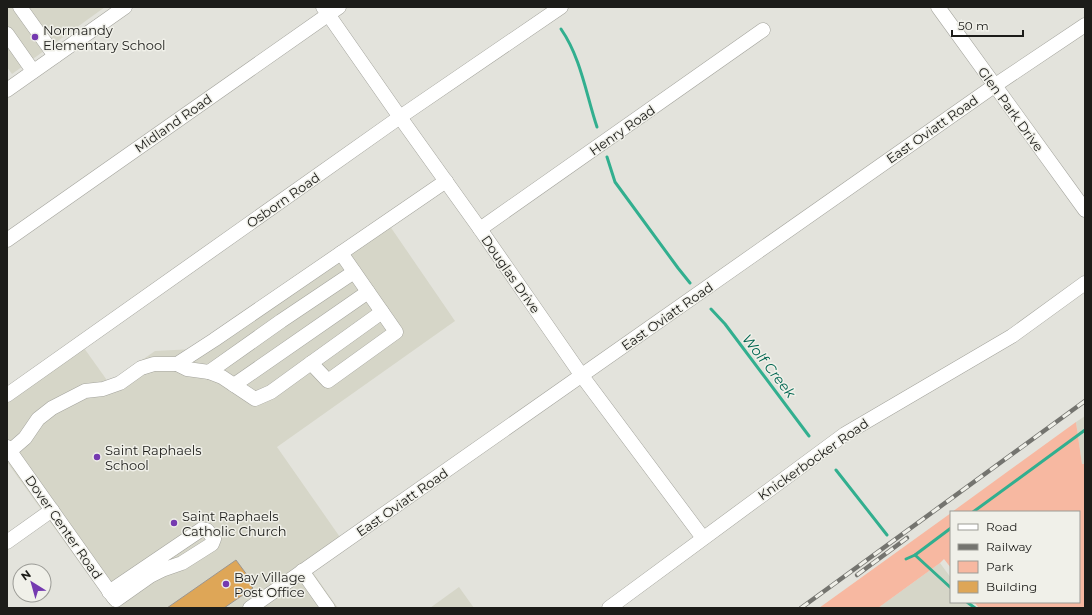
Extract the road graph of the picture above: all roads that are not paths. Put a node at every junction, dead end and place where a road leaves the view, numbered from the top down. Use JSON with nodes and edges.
{"nodes":[{"id":1,"x":20,"y":7,"type":"edge"},
{"id":2,"x":125,"y":7,"type":"edge"},
{"id":3,"x":561,"y":7,"type":"edge"},
{"id":4,"x":938,"y":7,"type":"edge"},
{"id":5,"x":330,"y":10,"type":"edge"},
{"id":6,"x":1085,"y":25,"type":"edge"},
{"id":7,"x":763,"y":30,"type":"dead end"},
{"id":8,"x":7,"y":34,"type":"edge"},
{"id":9,"x":55,"y":56,"type":"junction"},
{"id":10,"x":33,"y":71,"type":"junction"},
{"id":11,"x":994,"y":86,"type":"junction"},
{"id":12,"x":7,"y":90,"type":"edge"},
{"id":13,"x":400,"y":117,"type":"junction"},
{"id":14,"x":446,"y":181,"type":"junction"},
{"id":15,"x":1085,"y":210,"type":"edge"},
{"id":16,"x":480,"y":229,"type":"junction"},
{"id":17,"x":7,"y":240,"type":"edge"},
{"id":18,"x":340,"y":253,"type":"junction"},
{"id":19,"x":354,"y":272,"type":"junction"},
{"id":20,"x":1085,"y":283,"type":"edge"},
{"id":21,"x":368,"y":292,"type":"junction"},
{"id":22,"x":382,"y":312,"type":"junction"},
{"id":23,"x":311,"y":363,"type":"junction"},
{"id":24,"x":177,"y":364,"type":"junction"},
{"id":25,"x":209,"y":372,"type":"junction"},
{"id":26,"x":582,"y":376,"type":"junction"},
{"id":27,"x":234,"y":385,"type":"junction"},
{"id":28,"x":7,"y":395,"type":"edge"},
{"id":29,"x":8,"y":449,"type":"edge"},
{"id":30,"x":52,"y":510,"type":"junction"},
{"id":31,"x":703,"y":538,"type":"junction"},
{"id":32,"x":7,"y":542,"type":"edge"},
{"id":33,"x":302,"y":571,"type":"junction"},
{"id":34,"x":115,"y":600,"type":"edge"},
{"id":35,"x":253,"y":607,"type":"edge"},
{"id":36,"x":328,"y":608,"type":"edge"},
{"id":37,"x":609,"y":608,"type":"edge"}],
"edges":[{"from":1,"to":9,"type":"street"},
{"from":2,"to":9,"type":"street"},
{"from":3,"to":13,"type":"street","name":"Osborn Road"},
{"from":4,"to":11,"type":"street","name":"Glen Park Drive"},
{"from":5,"to":13,"type":"street","name":"Douglas Drive"},
{"from":5,"to":17,"type":"street","name":"Midland Road"},
{"from":6,"to":11,"type":"street","name":"East Oviatt Road"},
{"from":7,"to":16,"type":"street","name":"Henry Road"},
{"from":8,"to":10,"type":"street"},
{"from":9,"to":10,"type":"street"},
{"from":10,"to":12,"type":"street"},
{"from":11,"to":15,"type":"street","name":"Glen Park Drive"},
{"from":11,"to":26,"type":"street","name":"East Oviatt Road"},
{"from":13,"to":14,"type":"street","name":"Douglas Drive"},
{"from":13,"to":28,"type":"street","name":"Osborn Road"},
{"from":14,"to":16,"type":"street","name":"Douglas Drive"},
{"from":14,"to":18,"type":"street"},
{"from":16,"to":26,"type":"street","name":"Douglas Drive"},
{"from":18,"to":19,"type":"street"},
{"from":18,"to":24,"type":"street"},
{"from":19,"to":21,"type":"street"},
{"from":19,"to":25,"type":"street"},
{"from":20,"to":31,"type":"street","name":"Knickerbocker Road"},
{"from":21,"to":22,"type":"street"},
{"from":21,"to":27,"type":"street"},
{"from":22,"to":23,"type":"street"},
{"from":22,"to":23,"type":"street"},
{"from":23,"to":27,"type":"street"},
{"from":24,"to":25,"type":"street"},
{"from":24,"to":29,"type":"street"},
{"from":25,"to":27,"type":"street"},
{"from":26,"to":31,"type":"street","name":"Douglas Drive"},
{"from":26,"to":33,"type":"street","name":"East Oviatt Road"},
{"from":29,"to":30,"type":"street","name":"Dover Center Road"},
{"from":30,"to":32,"type":"street"},
{"from":30,"to":34,"type":"street","name":"Dover Center Road"},
{"from":31,"to":37,"type":"street","name":"Knickerbocker Road"},
{"from":33,"to":35,"type":"street","name":"East Oviatt Road"},
{"from":33,"to":36,"type":"street"},
{"from":34,"to":34,"type":"street"}]}
